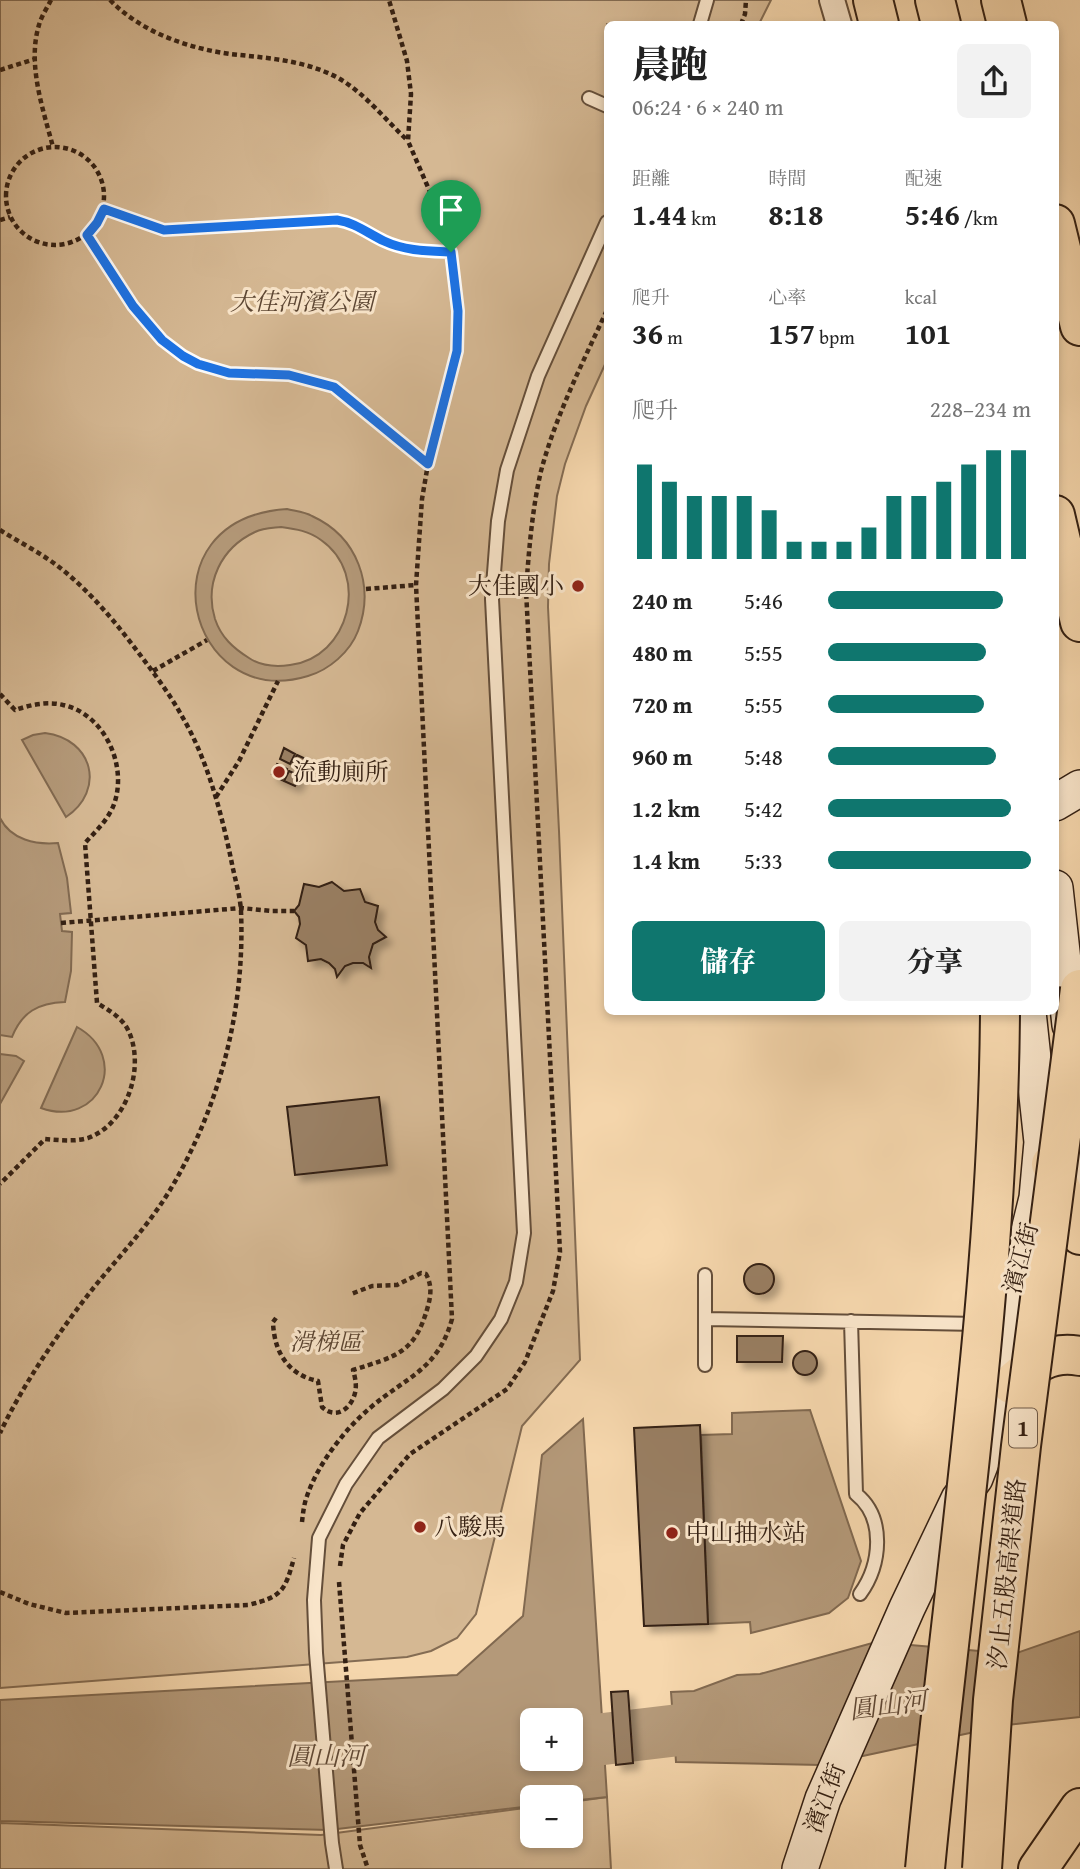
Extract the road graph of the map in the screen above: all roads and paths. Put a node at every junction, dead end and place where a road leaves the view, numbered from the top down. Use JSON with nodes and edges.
{"nodes":[{"id":1,"x":51,"y":0,"type":"edge"},
{"id":2,"x":110,"y":0,"type":"edge"},
{"id":3,"x":389,"y":0,"type":"edge"},
{"id":4,"x":707,"y":0,"type":"edge"},
{"id":5,"x":746,"y":0,"type":"edge"},
{"id":6,"x":832,"y":0,"type":"edge"},
{"id":7,"x":873,"y":0,"type":"edge"},
{"id":8,"x":935,"y":0,"type":"edge"},
{"id":9,"x":1001,"y":0,"type":"edge"},
{"id":10,"x":701,"y":21,"type":"edge"},
{"id":11,"x":742,"y":21,"type":"edge"},
{"id":12,"x":838,"y":21,"type":"edge"},
{"id":13,"x":878,"y":21,"type":"edge"},
{"id":14,"x":940,"y":21,"type":"edge"},
{"id":15,"x":1006,"y":21,"type":"edge"},
{"id":16,"x":35,"y":59,"type":"junction"},
{"id":17,"x":0,"y":70,"type":"edge"},
{"id":18,"x":589,"y":97,"type":"dead end"},
{"id":19,"x":604,"y":104,"type":"edge"},
{"id":20,"x":408,"y":141,"type":"junction"},
{"id":21,"x":52,"y":147,"type":"junction"},
{"id":22,"x":104,"y":209,"type":"junction"},
{"id":23,"x":10,"y":217,"type":"junction"},
{"id":24,"x":0,"y":220,"type":"edge"},
{"id":25,"x":604,"y":229,"type":"edge"},
{"id":26,"x":87,"y":235,"type":"junction"},
{"id":27,"x":1059,"y":240,"type":"edge"},
{"id":28,"x":451,"y":252,"type":"junction"},
{"id":29,"x":1080,"y":326,"type":"edge"},
{"id":30,"x":428,"y":464,"type":"junction"},
{"id":31,"x":0,"y":530,"type":"edge"},
{"id":32,"x":1059,"y":532,"type":"edge"},
{"id":33,"x":416,"y":585,"type":"junction"},
{"id":34,"x":366,"y":590,"type":"dead end"},
{"id":35,"x":1080,"y":622,"type":"edge"},
{"id":36,"x":207,"y":640,"type":"dead end"},
{"id":37,"x":153,"y":671,"type":"junction"},
{"id":38,"x":278,"y":681,"type":"dead end"},
{"id":39,"x":0,"y":694,"type":"edge"},
{"id":40,"x":1080,"y":788,"type":"edge"},
{"id":41,"x":215,"y":798,"type":"junction"},
{"id":42,"x":1059,"y":801,"type":"edge"},
{"id":43,"x":241,"y":908,"type":"junction"},
{"id":44,"x":294,"y":911,"type":"dead end"},
{"id":45,"x":92,"y":920,"type":"junction"},
{"id":46,"x":61,"y":923,"type":"dead end"},
{"id":47,"x":1059,"y":927,"type":"edge"},
{"id":48,"x":1080,"y":989,"type":"edge"},
{"id":49,"x":1000,"y":1015,"type":"edge"},
{"id":50,"x":1028,"y":1015,"type":"edge"},
{"id":51,"x":1080,"y":1129,"type":"edge"},
{"id":52,"x":1042,"y":1142,"type":"junction"},
{"id":53,"x":1080,"y":1170,"type":"edge"},
{"id":54,"x":0,"y":1184,"type":"edge"},
{"id":55,"x":1077,"y":1228,"type":"edge"},
{"id":56,"x":705,"y":1275,"type":"dead end"},
{"id":57,"x":351,"y":1294,"type":"dead end"},
{"id":58,"x":276,"y":1318,"type":"dead end"},
{"id":59,"x":705,"y":1319,"type":"junction"},
{"id":60,"x":851,"y":1321,"type":"junction"},
{"id":61,"x":1003,"y":1325,"type":"junction"},
{"id":62,"x":1080,"y":1356,"type":"edge"},
{"id":63,"x":705,"y":1365,"type":"dead end"},
{"id":64,"x":1011,"y":1384,"type":"junction"},
{"id":65,"x":1,"y":1428,"type":"edge"},
{"id":66,"x":959,"y":1499,"type":"junction"},
{"id":67,"x":299,"y":1535,"type":"dead end"},
{"id":68,"x":296,"y":1548,"type":"dead end"},
{"id":69,"x":0,"y":1592,"type":"edge"},
{"id":70,"x":860,"y":1594,"type":"dead end"},
{"id":71,"x":345,"y":1658,"type":"dead end"},
{"id":72,"x":1080,"y":1808,"type":"edge"},
{"id":73,"x":336,"y":1869,"type":"edge"},
{"id":74,"x":368,"y":1869,"type":"edge"},
{"id":75,"x":800,"y":1869,"type":"edge"},
{"id":76,"x":925,"y":1869,"type":"edge"},
{"id":77,"x":982,"y":1869,"type":"edge"},
{"id":78,"x":1038,"y":1869,"type":"edge"}],
"edges":[{"from":1,"to":16,"type":"path"},
{"from":2,"to":20,"type":"path"},
{"from":3,"to":20,"type":"path"},
{"from":4,"to":10,"type":"lane"},
{"from":5,"to":11,"type":"path"},
{"from":6,"to":12,"type":"street"},
{"from":7,"to":13,"type":"highway"},
{"from":8,"to":14,"type":"highway"},
{"from":9,"to":15,"type":"highway"},
{"from":16,"to":17,"type":"path"},
{"from":16,"to":21,"type":"path"},
{"from":18,"to":19,"type":"lane"},
{"from":20,"to":28,"type":"path"},
{"from":21,"to":22,"type":"path"},
{"from":21,"to":23,"type":"path"},
{"from":22,"to":26,"type":"path"},
{"from":22,"to":28,"type":"path"},
{"from":23,"to":24,"type":"path"},
{"from":23,"to":26,"type":"path"},
{"from":25,"to":73,"type":"lane"},
{"from":26,"to":30,"type":"path"},
{"from":27,"to":29,"type":"highway"},
{"from":28,"to":30,"type":"path"},
{"from":30,"to":33,"type":"path"},
{"from":31,"to":37,"type":"path"},
{"from":32,"to":35,"type":"highway"},
{"from":33,"to":34,"type":"path"},
{"from":33,"to":67,"type":"path"},
{"from":36,"to":37,"type":"path"},
{"from":37,"to":41,"type":"path"},
{"from":38,"to":41,"type":"path"},
{"from":39,"to":45,"type":"path"},
{"from":40,"to":42,"type":"main road"},
{"from":41,"to":43,"type":"path"},
{"from":43,"to":44,"type":"path"},
{"from":43,"to":45,"type":"path"},
{"from":43,"to":65,"type":"path"},
{"from":45,"to":46,"type":"path"},
{"from":45,"to":54,"type":"path"},
{"from":47,"to":51,"type":"main road"},
{"from":48,"to":77,"type":"highway","name":"汐止五股高架道路","number":"1","bridge":true},
{"from":49,"to":76,"type":"highway","name":"汐止五股高架道路","number":"1","bridge":true},
{"from":50,"to":52,"type":"main road","name":"濱江街"},
{"from":52,"to":55,"type":"highway"},
{"from":52,"to":61,"type":"main road","name":"濱江街"},
{"from":53,"to":55,"type":"main road","name":"濱江街"},
{"from":55,"to":64,"type":"main road","name":"濱江街"},
{"from":56,"to":59,"type":"lane"},
{"from":57,"to":58,"type":"path"},
{"from":59,"to":60,"type":"lane"},
{"from":59,"to":63,"type":"lane"},
{"from":60,"to":61,"type":"lane"},
{"from":60,"to":70,"type":"lane"},
{"from":61,"to":66,"type":"main road","name":"濱江街"},
{"from":62,"to":64,"type":"highway"},
{"from":64,"to":66,"type":"main road","name":"濱江街"},
{"from":66,"to":75,"type":"main road","name":"濱江街"},
{"from":68,"to":69,"type":"path"},
{"from":71,"to":74,"type":"path"},
{"from":72,"to":78,"type":"highway"}]}
